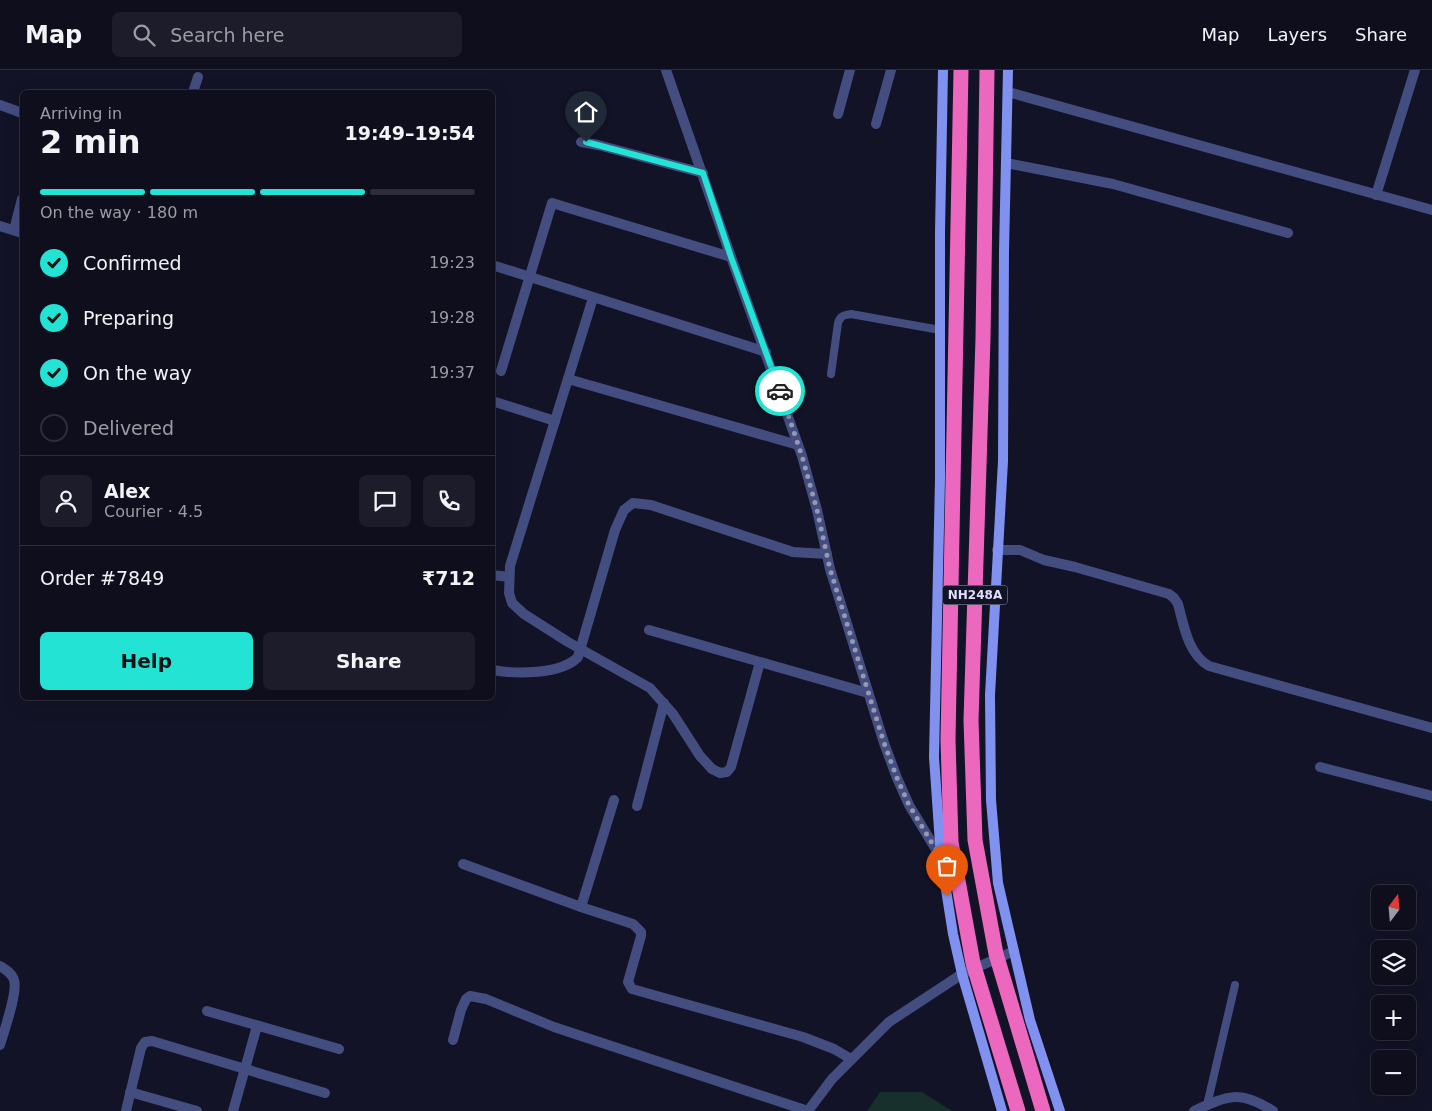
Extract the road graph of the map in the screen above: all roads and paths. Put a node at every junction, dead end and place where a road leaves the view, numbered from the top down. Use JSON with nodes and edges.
{"nodes":[{"id":1,"x":666,"y":70,"type":"edge"},
{"id":2,"x":850,"y":70,"type":"edge"},
{"id":3,"x":891,"y":70,"type":"edge"},
{"id":4,"x":943,"y":70,"type":"edge"},
{"id":5,"x":962,"y":70,"type":"edge"},
{"id":6,"x":987,"y":70,"type":"edge"},
{"id":7,"x":1008,"y":70,"type":"edge"},
{"id":8,"x":1415,"y":70,"type":"edge"},
{"id":9,"x":198,"y":77,"type":"dead end"},
{"id":10,"x":194,"y":90,"type":"edge"},
{"id":11,"x":1008,"y":92,"type":"junction"},
{"id":12,"x":0,"y":105,"type":"edge"},
{"id":13,"x":20,"y":112,"type":"edge"},
{"id":14,"x":838,"y":114,"type":"dead end"},
{"id":15,"x":876,"y":124,"type":"dead end"},
{"id":16,"x":581,"y":142,"type":"dead end"},
{"id":17,"x":1006,"y":162,"type":"junction"},
{"id":18,"x":703,"y":173,"type":"junction"},
{"id":19,"x":1376,"y":195,"type":"junction"},
{"id":20,"x":1432,"y":210,"type":"edge"},
{"id":21,"x":20,"y":215,"type":"edge"},
{"id":22,"x":0,"y":226,"type":"edge"},
{"id":23,"x":18,"y":231,"type":"edge"},
{"id":24,"x":1288,"y":233,"type":"dead end"},
{"id":25,"x":731,"y":257,"type":"junction"},
{"id":26,"x":495,"y":266,"type":"edge"},
{"id":27,"x":530,"y":277,"type":"junction"},
{"id":28,"x":593,"y":298,"type":"junction"},
{"id":29,"x":940,"y":330,"type":"junction"},
{"id":30,"x":766,"y":352,"type":"junction"},
{"id":31,"x":501,"y":371,"type":"dead end"},
{"id":32,"x":831,"y":374,"type":"dead end"},
{"id":33,"x":568,"y":379,"type":"junction"},
{"id":34,"x":495,"y":402,"type":"edge"},
{"id":35,"x":555,"y":421,"type":"junction"},
{"id":36,"x":798,"y":445,"type":"junction"},
{"id":37,"x":997,"y":550,"type":"junction"},
{"id":38,"x":827,"y":554,"type":"junction"},
{"id":39,"x":495,"y":575,"type":"edge"},
{"id":40,"x":509,"y":576,"type":"junction"},
{"id":41,"x":649,"y":630,"type":"dead end"},
{"id":42,"x":580,"y":649,"type":"junction"},
{"id":43,"x":760,"y":662,"type":"junction"},
{"id":44,"x":495,"y":670,"type":"edge"},
{"id":45,"x":868,"y":693,"type":"junction"},
{"id":46,"x":664,"y":703,"type":"junction"},
{"id":47,"x":1432,"y":728,"type":"edge"},
{"id":48,"x":1320,"y":767,"type":"dead end"},
{"id":49,"x":1432,"y":796,"type":"edge"},
{"id":50,"x":614,"y":800,"type":"dead end"},
{"id":51,"x":637,"y":806,"type":"dead end"},
{"id":52,"x":941,"y":858,"type":"junction"},
{"id":53,"x":463,"y":864,"type":"dead end"},
{"id":54,"x":581,"y":907,"type":"junction"},
{"id":55,"x":1014,"y":951,"type":"junction"},
{"id":56,"x":0,"y":966,"type":"edge"},
{"id":57,"x":962,"y":974,"type":"junction"},
{"id":58,"x":1235,"y":985,"type":"dead end"},
{"id":59,"x":207,"y":1011,"type":"dead end"},
{"id":60,"x":257,"y":1026,"type":"junction"},
{"id":61,"x":453,"y":1040,"type":"dead end"},
{"id":62,"x":0,"y":1045,"type":"edge"},
{"id":63,"x":339,"y":1049,"type":"dead end"},
{"id":64,"x":851,"y":1059,"type":"junction"},
{"id":65,"x":245,"y":1068,"type":"junction"},
{"id":66,"x":130,"y":1092,"type":"junction"},
{"id":67,"x":325,"y":1093,"type":"dead end"},
{"id":68,"x":1207,"y":1105,"type":"junction"},
{"id":69,"x":126,"y":1111,"type":"edge"},
{"id":70,"x":197,"y":1111,"type":"edge"},
{"id":71,"x":234,"y":1111,"type":"edge"},
{"id":72,"x":808,"y":1111,"type":"edge"},
{"id":73,"x":1002,"y":1111,"type":"edge"},
{"id":74,"x":1018,"y":1111,"type":"edge"},
{"id":75,"x":1044,"y":1111,"type":"edge"},
{"id":76,"x":1060,"y":1111,"type":"edge"},
{"id":77,"x":1194,"y":1111,"type":"edge"},
{"id":78,"x":1273,"y":1111,"type":"edge"}],
"edges":[{"from":1,"to":18,"type":"street"},
{"from":2,"to":14,"type":"street"},
{"from":3,"to":15,"type":"street"},
{"from":4,"to":29,"type":"main road"},
{"from":5,"to":74,"type":"highway","number":"NH248A","bridge":true},
{"from":6,"to":75,"type":"highway","number":"NH248A","bridge":true},
{"from":7,"to":11,"type":"main road"},
{"from":8,"to":19,"type":"street"},
{"from":9,"to":10,"type":"street"},
{"from":11,"to":17,"type":"main road"},
{"from":11,"to":19,"type":"street"},
{"from":12,"to":13,"type":"street"},
{"from":16,"to":18,"type":"street"},
{"from":17,"to":24,"type":"street"},
{"from":17,"to":37,"type":"main road"},
{"from":18,"to":25,"type":"street"},
{"from":19,"to":20,"type":"street"},
{"from":21,"to":23,"type":"street"},
{"from":22,"to":23,"type":"street"},
{"from":25,"to":27,"type":"street"},
{"from":25,"to":30,"type":"street"},
{"from":26,"to":27,"type":"street"},
{"from":27,"to":28,"type":"street"},
{"from":27,"to":31,"type":"street"},
{"from":28,"to":30,"type":"street"},
{"from":28,"to":33,"type":"street"},
{"from":29,"to":32,"type":"lane"},
{"from":29,"to":52,"type":"main road"},
{"from":30,"to":36,"type":"street"},
{"from":33,"to":35,"type":"street"},
{"from":33,"to":36,"type":"street"},
{"from":34,"to":35,"type":"street"},
{"from":35,"to":40,"type":"street"},
{"from":36,"to":38,"type":"street"},
{"from":37,"to":47,"type":"street"},
{"from":37,"to":55,"type":"main road"},
{"from":38,"to":42,"type":"street"},
{"from":38,"to":45,"type":"street"},
{"from":39,"to":40,"type":"street"},
{"from":40,"to":42,"type":"street"},
{"from":41,"to":43,"type":"street"},
{"from":42,"to":44,"type":"street"},
{"from":42,"to":46,"type":"street"},
{"from":43,"to":45,"type":"street"},
{"from":43,"to":46,"type":"street"},
{"from":45,"to":52,"type":"street"},
{"from":46,"to":51,"type":"street"},
{"from":48,"to":49,"type":"street"},
{"from":50,"to":54,"type":"street"},
{"from":52,"to":57,"type":"main road"},
{"from":53,"to":54,"type":"street"},
{"from":54,"to":64,"type":"street"},
{"from":55,"to":57,"type":"street"},
{"from":55,"to":76,"type":"main road"},
{"from":56,"to":62,"type":"street"},
{"from":57,"to":64,"type":"street"},
{"from":57,"to":73,"type":"main road"},
{"from":58,"to":68,"type":"lane"},
{"from":59,"to":60,"type":"street"},
{"from":60,"to":63,"type":"street"},
{"from":60,"to":65,"type":"street"},
{"from":61,"to":72,"type":"street"},
{"from":64,"to":72,"type":"street"},
{"from":65,"to":66,"type":"street"},
{"from":65,"to":67,"type":"street"},
{"from":65,"to":71,"type":"street"},
{"from":66,"to":69,"type":"street"},
{"from":66,"to":70,"type":"street"},
{"from":68,"to":77,"type":"street"},
{"from":68,"to":78,"type":"street"}]}
